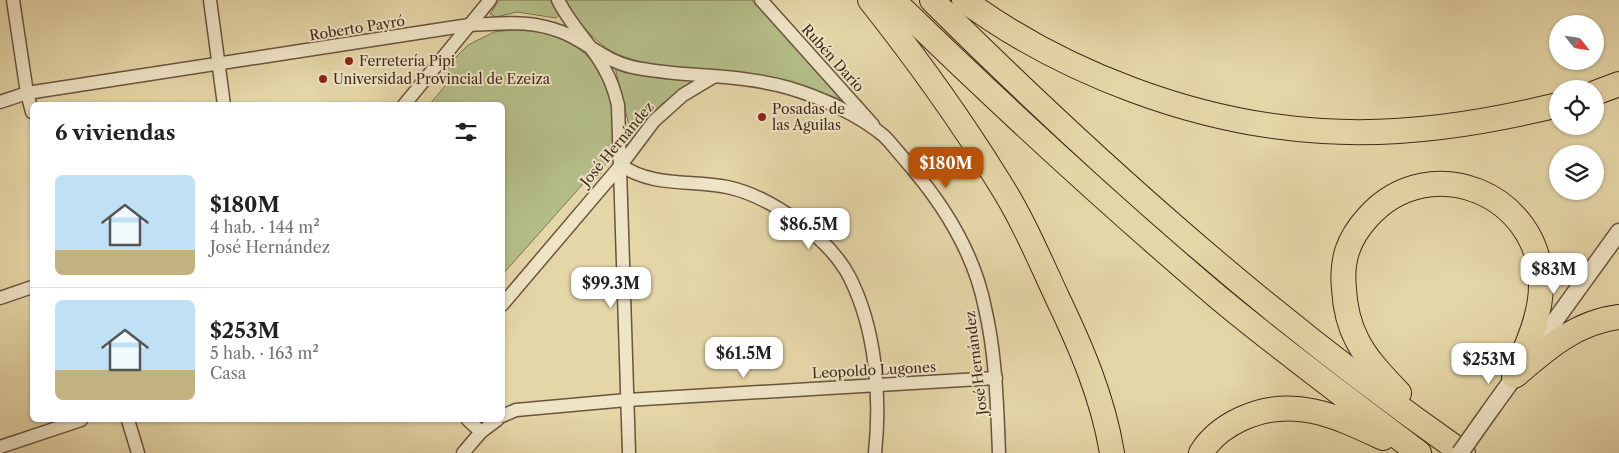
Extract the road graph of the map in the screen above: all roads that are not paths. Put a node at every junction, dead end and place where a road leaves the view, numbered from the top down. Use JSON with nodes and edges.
{"nodes":[{"id":1,"x":13,"y":0,"type":"edge"},
{"id":2,"x":210,"y":0,"type":"edge"},
{"id":3,"x":490,"y":0,"type":"edge"},
{"id":4,"x":558,"y":0,"type":"edge"},
{"id":5,"x":761,"y":0,"type":"edge"},
{"id":6,"x":870,"y":0,"type":"edge"},
{"id":7,"x":893,"y":0,"type":"edge"},
{"id":8,"x":932,"y":0,"type":"edge"},
{"id":9,"x":964,"y":0,"type":"edge"},
{"id":10,"x":469,"y":25,"type":"junction"},
{"id":11,"x":589,"y":48,"type":"junction"},
{"id":12,"x":218,"y":65,"type":"junction"},
{"id":13,"x":713,"y":77,"type":"junction"},
{"id":14,"x":1619,"y":84,"type":"edge"},
{"id":15,"x":1604,"y":90,"type":"edge"},
{"id":16,"x":27,"y":93,"type":"junction"},
{"id":17,"x":0,"y":102,"type":"edge"},
{"id":18,"x":224,"y":102,"type":"edge"},
{"id":19,"x":406,"y":102,"type":"edge"},
{"id":20,"x":30,"y":104,"type":"edge"},
{"id":21,"x":1549,"y":107,"type":"edge"},
{"id":22,"x":883,"y":136,"type":"junction"},
{"id":23,"x":621,"y":165,"type":"junction"},
{"id":24,"x":1619,"y":232,"type":"edge"},
{"id":25,"x":30,"y":288,"type":"edge"},
{"id":26,"x":0,"y":298,"type":"edge"},
{"id":27,"x":505,"y":299,"type":"edge"},
{"id":28,"x":1619,"y":317,"type":"edge"},
{"id":29,"x":1514,"y":376,"type":"junction"},
{"id":30,"x":996,"y":378,"type":"junction"},
{"id":31,"x":876,"y":386,"type":"junction"},
{"id":32,"x":627,"y":400,"type":"junction"},
{"id":33,"x":505,"y":410,"type":"edge"},
{"id":34,"x":516,"y":410,"type":"junction"},
{"id":35,"x":505,"y":415,"type":"edge"},
{"id":36,"x":75,"y":422,"type":"edge"},
{"id":37,"x":129,"y":422,"type":"edge"},
{"id":38,"x":470,"y":422,"type":"edge"},
{"id":39,"x":494,"y":422,"type":"edge"},
{"id":40,"x":481,"y":432,"type":"junction"},
{"id":41,"x":1440,"y":437,"type":"junction"},
{"id":42,"x":0,"y":447,"type":"edge"},
{"id":43,"x":138,"y":453,"type":"edge"},
{"id":44,"x":463,"y":453,"type":"edge"},
{"id":45,"x":629,"y":453,"type":"edge"},
{"id":46,"x":875,"y":453,"type":"edge"},
{"id":47,"x":999,"y":453,"type":"edge"},
{"id":48,"x":1112,"y":453,"type":"edge"},
{"id":49,"x":1201,"y":453,"type":"edge"},
{"id":50,"x":1415,"y":453,"type":"edge"},
{"id":51,"x":1419,"y":453,"type":"edge"},
{"id":52,"x":1462,"y":453,"type":"edge"}],
"edges":[{"from":1,"to":16,"type":"street"},
{"from":2,"to":12,"type":"street"},
{"from":3,"to":10,"type":"street"},
{"from":4,"to":11,"type":"street"},
{"from":5,"to":22,"type":"street","name":"Rubén Darío"},
{"from":6,"to":48,"type":"highway"},
{"from":7,"to":51,"type":"highway"},
{"from":8,"to":41,"type":"highway"},
{"from":9,"to":21,"type":"highway"},
{"from":10,"to":11,"type":"street","name":"Roberto Payró"},
{"from":10,"to":12,"type":"street","name":"Roberto Payró"},
{"from":10,"to":19,"type":"street"},
{"from":11,"to":13,"type":"street","name":"Roberto Payró"},
{"from":11,"to":23,"type":"street"},
{"from":12,"to":16,"type":"street","name":"Roberto Payró"},
{"from":12,"to":18,"type":"street"},
{"from":13,"to":22,"type":"street","name":"José Hernández"},
{"from":13,"to":23,"type":"street","name":"José Hernández"},
{"from":14,"to":15,"type":"highway"},
{"from":16,"to":17,"type":"street","name":"Roberto Payró"},
{"from":16,"to":20,"type":"street"},
{"from":22,"to":30,"type":"street","name":"José Hernández"},
{"from":23,"to":27,"type":"street","name":"José Hernández"},
{"from":23,"to":31,"type":"street"},
{"from":23,"to":32,"type":"street"},
{"from":24,"to":29,"type":"street"},
{"from":25,"to":26,"type":"street"},
{"from":28,"to":29,"type":"highway"},
{"from":29,"to":41,"type":"highway"},
{"from":29,"to":52,"type":"street","bridge":true},
{"from":30,"to":31,"type":"street","name":"Leopoldo Lugones"},
{"from":30,"to":47,"type":"street","name":"José Hernández"},
{"from":31,"to":32,"type":"street","name":"Leopoldo Lugones"},
{"from":31,"to":46,"type":"street"},
{"from":32,"to":34,"type":"street","name":"Leopoldo Lugones"},
{"from":32,"to":45,"type":"street"},
{"from":33,"to":34,"type":"street","name":"Leopoldo Lugones"},
{"from":34,"to":35,"type":"street","name":"Leopoldo Lugones"},
{"from":36,"to":42,"type":"street"},
{"from":37,"to":43,"type":"street"},
{"from":38,"to":40,"type":"street"},
{"from":39,"to":40,"type":"street"},
{"from":40,"to":44,"type":"street"},
{"from":41,"to":52,"type":"highway"},
{"from":49,"to":50,"type":"highway"}]}
